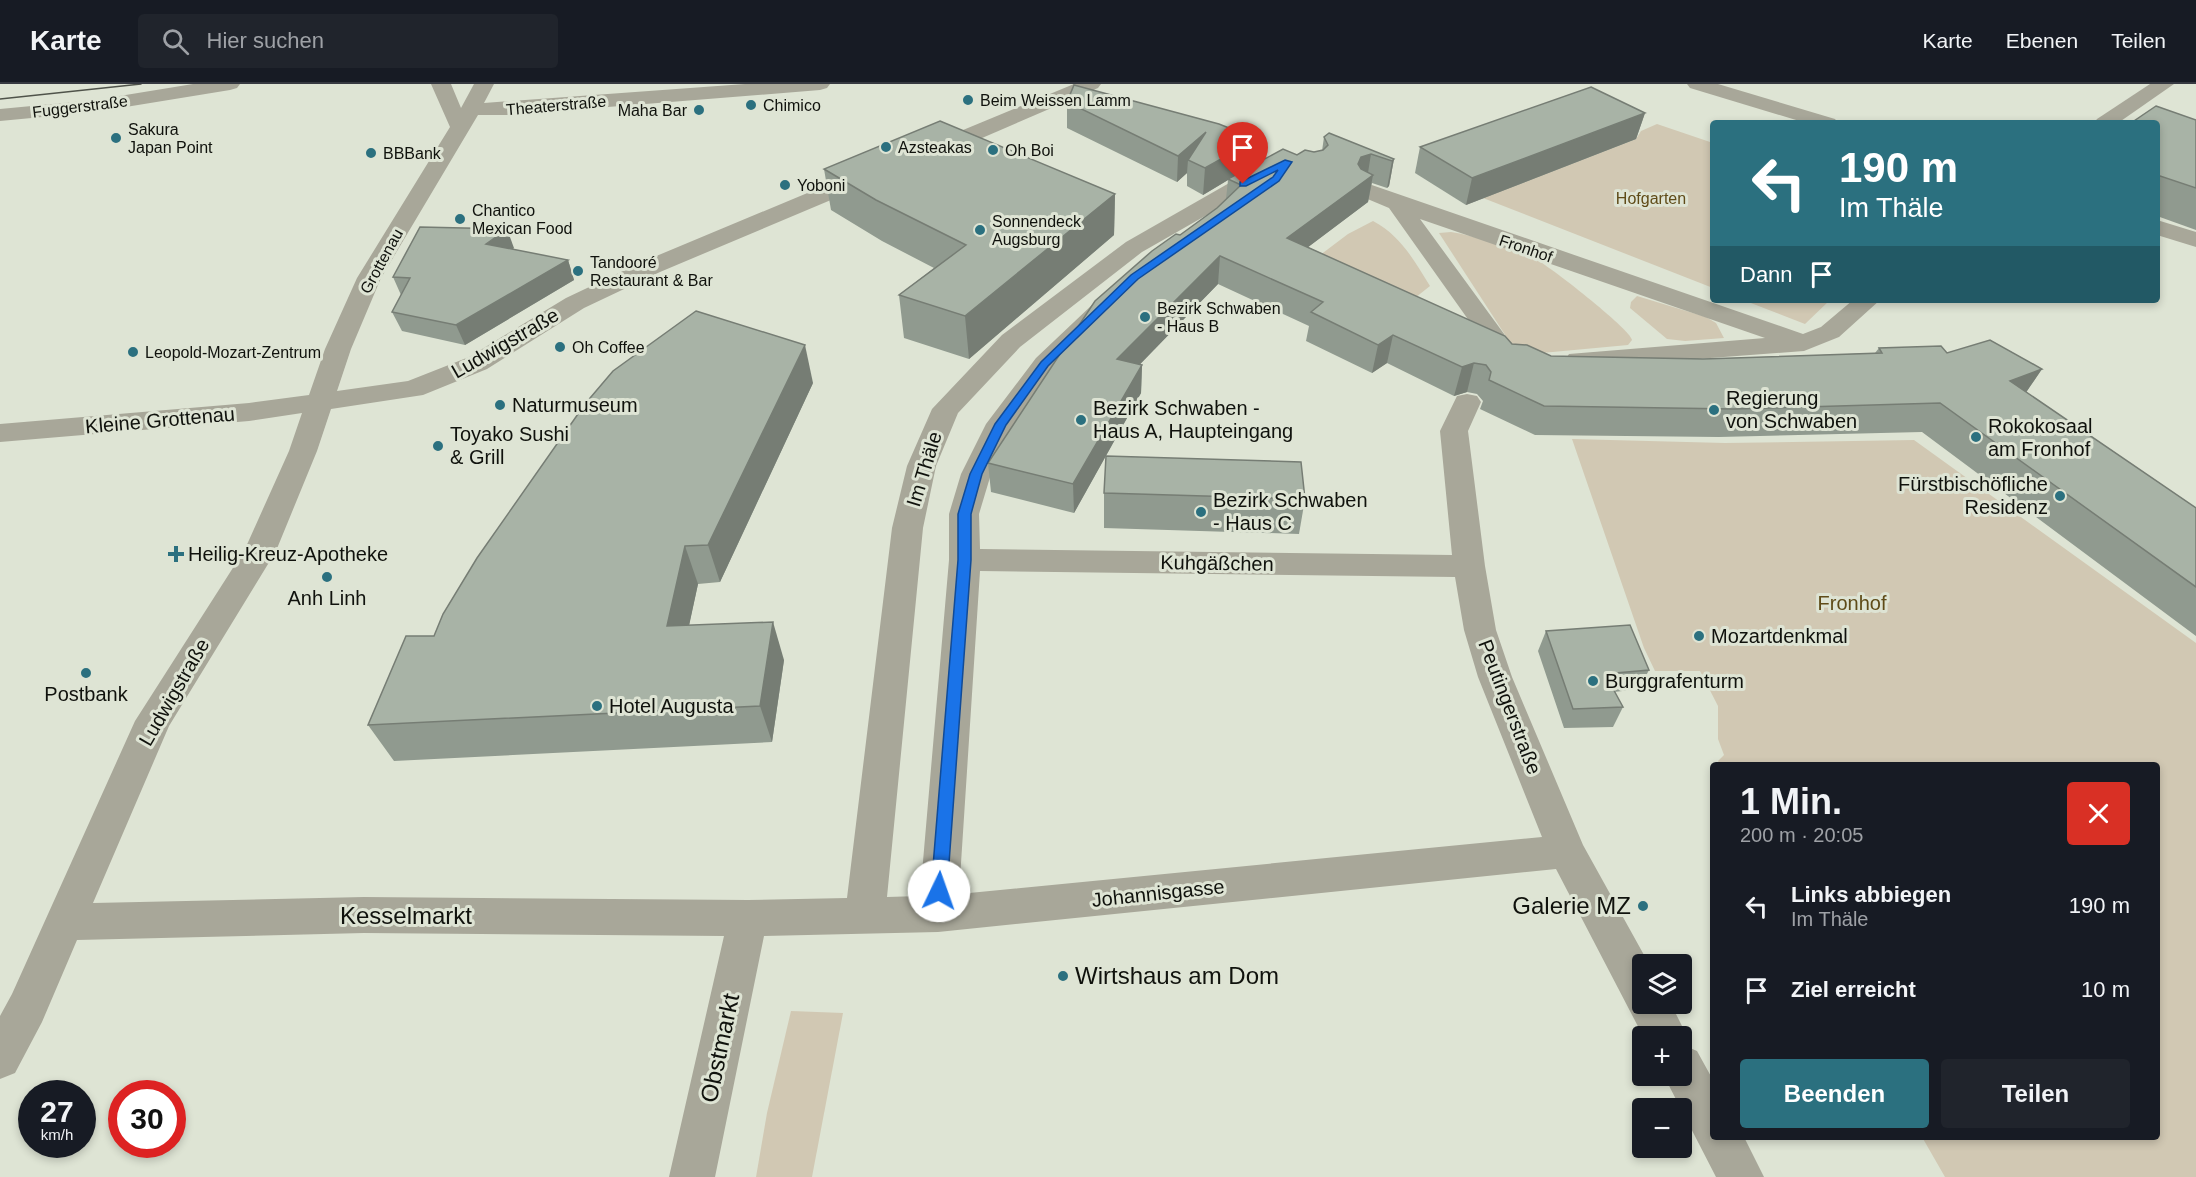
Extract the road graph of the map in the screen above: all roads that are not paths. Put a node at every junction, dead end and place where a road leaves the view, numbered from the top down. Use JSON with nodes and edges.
{"nodes":[{"id":1,"x":230,"y":84,"type":"edge"},
{"id":2,"x":441,"y":84,"type":"edge"},
{"id":3,"x":462,"y":84,"type":"edge"},
{"id":4,"x":484,"y":84,"type":"edge"},
{"id":5,"x":820,"y":84,"type":"edge"},
{"id":6,"x":1697,"y":84,"type":"edge"},
{"id":7,"x":2164,"y":84,"type":"edge"},
{"id":8,"x":1089,"y":88,"type":"edge"},
{"id":9,"x":0,"y":115,"type":"edge"},
{"id":10,"x":465,"y":118,"type":"junction"},
{"id":11,"x":1818,"y":120,"type":"edge"},
{"id":12,"x":2109,"y":120,"type":"edge"},
{"id":13,"x":1254,"y":151,"type":"edge"},
{"id":14,"x":914,"y":159,"type":"edge"},
{"id":15,"x":1288,"y":162,"type":"junction"},
{"id":16,"x":893,"y":167,"type":"edge"},
{"id":17,"x":1366,"y":190,"type":"edge"},
{"id":18,"x":1397,"y":203,"type":"junction"},
{"id":19,"x":2160,"y":228,"type":"edge"},
{"id":20,"x":2196,"y":240,"type":"edge"},
{"id":21,"x":1163,"y":258,"type":"edge"},
{"id":22,"x":1119,"y":293,"type":"edge"},
{"id":23,"x":1864,"y":303,"type":"edge"},
{"id":24,"x":1804,"y":343,"type":"junction"},
{"id":25,"x":1467,"y":402,"type":"dead end"},
{"id":26,"x":320,"y":404,"type":"junction"},
{"id":27,"x":0,"y":433,"type":"edge"},
{"id":28,"x":965,"y":560,"type":"junction"},
{"id":29,"x":1469,"y":566,"type":"junction"},
{"id":30,"x":1567,"y":851,"type":"junction"},
{"id":31,"x":938,"y":914,"type":"junction"},
{"id":32,"x":865,"y":916,"type":"junction"},
{"id":33,"x":748,"y":918,"type":"junction"},
{"id":34,"x":65,"y":922,"type":"junction"},
{"id":35,"x":1632,"y":974,"type":"edge"},
{"id":36,"x":0,"y":1058,"type":"edge"},
{"id":37,"x":1692,"y":1085,"type":"edge"},
{"id":38,"x":1710,"y":1119,"type":"edge"},
{"id":39,"x":1721,"y":1140,"type":"edge"},
{"id":40,"x":692,"y":1177,"type":"edge"},
{"id":41,"x":1741,"y":1177,"type":"edge"}],
"edges":[{"from":1,"to":9,"type":"street","name":"Fuggerstraße"},
{"from":2,"to":10,"type":"street"},
{"from":3,"to":10,"type":"street"},
{"from":4,"to":10,"type":"street","name":"Grottenau"},
{"from":5,"to":10,"type":"street","name":"Theaterstraße"},
{"from":6,"to":11,"type":"street"},
{"from":7,"to":12,"type":"street"},
{"from":8,"to":14,"type":"street"},
{"from":10,"to":26,"type":"street","name":"Grottenau"},
{"from":13,"to":15,"type":"street"},
{"from":15,"to":21,"type":"street"},
{"from":15,"to":32,"type":"street","name":"Im Thäle"},
{"from":16,"to":26,"type":"street","name":"Ludwigstraße"},
{"from":17,"to":18,"type":"street","name":"Fronhof"},
{"from":18,"to":24,"type":"street","name":"Fronhof"},
{"from":18,"to":24,"type":"street"},
{"from":19,"to":20,"type":"street"},
{"from":22,"to":28,"type":"street"},
{"from":23,"to":24,"type":"street"},
{"from":25,"to":29,"type":"street","name":"Peutingerstraße"},
{"from":26,"to":27,"type":"street","name":"Kleine Grottenau"},
{"from":26,"to":34,"type":"street","name":"Ludwigstraße"},
{"from":28,"to":29,"type":"street","name":"Kuhgäßchen"},
{"from":28,"to":31,"type":"street"},
{"from":29,"to":30,"type":"street","name":"Peutingerstraße"},
{"from":30,"to":31,"type":"street","name":"Johannisgasse"},
{"from":30,"to":35,"type":"street","name":"Peutingerstraße"},
{"from":31,"to":32,"type":"street","name":"Johannisgasse"},
{"from":32,"to":33,"type":"street","name":"Johannisgasse"},
{"from":33,"to":34,"type":"street","name":"Kesselmarkt"},
{"from":33,"to":40,"type":"street","name":"Obstmarkt"},
{"from":34,"to":36,"type":"street","name":"Ludwigstraße"},
{"from":37,"to":38,"type":"street"},
{"from":39,"to":41,"type":"street"}]}
